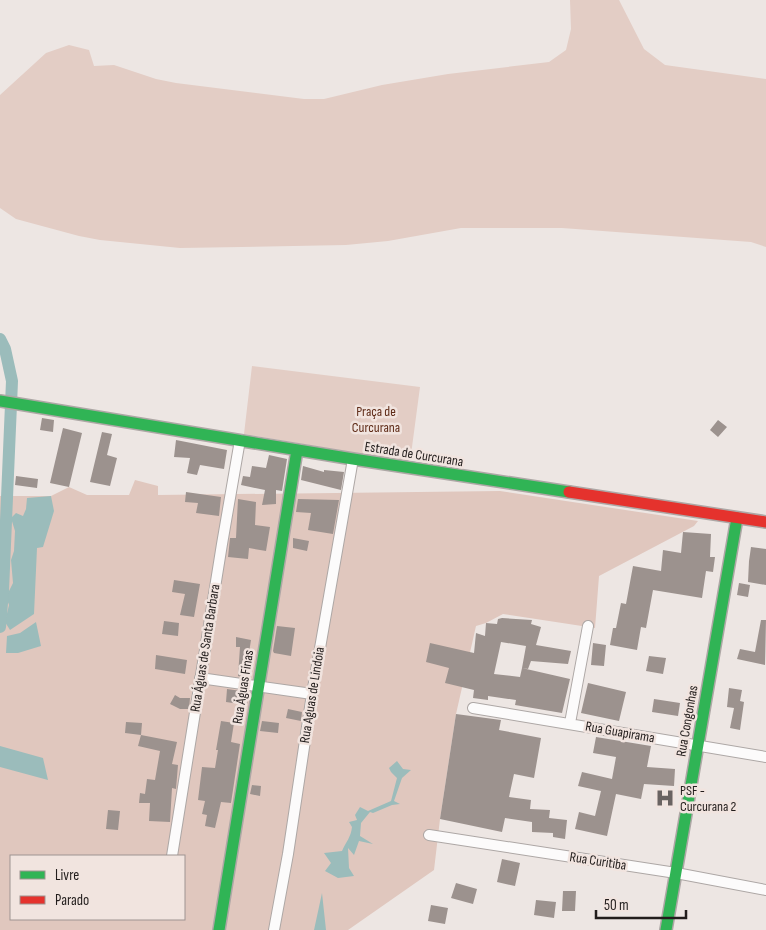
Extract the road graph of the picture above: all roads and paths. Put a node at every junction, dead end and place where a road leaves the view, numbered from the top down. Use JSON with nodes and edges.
{"nodes":[{"id":1,"x":0,"y":401,"type":"edge"},
{"id":2,"x":240,"y":440,"type":"junction"},
{"id":3,"x":297,"y":450,"type":"junction"},
{"id":4,"x":353,"y":460,"type":"junction"},
{"id":5,"x":737,"y":518,"type":"junction"},
{"id":6,"x":766,"y":522,"type":"edge"},
{"id":7,"x":588,"y":626,"type":"dead end"},
{"id":8,"x":200,"y":678,"type":"junction"},
{"id":9,"x":258,"y":687,"type":"junction"},
{"id":10,"x":312,"y":694,"type":"junction"},
{"id":11,"x":473,"y":708,"type":"dead end"},
{"id":12,"x":570,"y":723,"type":"junction"},
{"id":13,"x":699,"y":746,"type":"junction"},
{"id":14,"x":766,"y":757,"type":"edge"},
{"id":15,"x":429,"y":835,"type":"dead end"},
{"id":16,"x":172,"y":855,"type":"edge"},
{"id":17,"x":676,"y":873,"type":"junction"},
{"id":18,"x":766,"y":890,"type":"edge"},
{"id":19,"x":219,"y":930,"type":"edge"},
{"id":20,"x":274,"y":930,"type":"edge"},
{"id":21,"x":666,"y":930,"type":"edge"}],
"edges":[{"from":1,"to":2,"type":"street","name":"Estrada de Curcurana"},
{"from":2,"to":3,"type":"street","name":"Estrada de Curcurana"},
{"from":2,"to":8,"type":"street","name":"Rua Águas de Santa Barbara"},
{"from":3,"to":4,"type":"street","name":"Estrada de Curcurana"},
{"from":3,"to":9,"type":"street","name":"Rua Águas Finas"},
{"from":4,"to":5,"type":"street","name":"Estrada de Curcurana"},
{"from":4,"to":10,"type":"street","name":"Rua Aguas de Lindoia"},
{"from":5,"to":6,"type":"street","name":"Estrada de Curcurana"},
{"from":5,"to":13,"type":"street","name":"Rua Congonhas"},
{"from":7,"to":12,"type":"street"},
{"from":8,"to":9,"type":"street"},
{"from":8,"to":16,"type":"street","name":"Rua Águas de Santa Barbara"},
{"from":9,"to":10,"type":"street"},
{"from":9,"to":19,"type":"street","name":"Rua Águas Finas"},
{"from":10,"to":20,"type":"street","name":"Rua Aguas de Lindoia"},
{"from":11,"to":12,"type":"street","name":"Rua Guapirama"},
{"from":12,"to":13,"type":"street","name":"Rua Guapirama"},
{"from":13,"to":14,"type":"street","name":"Rua Guapirama"},
{"from":13,"to":17,"type":"street","name":"Rua Congonhas"},
{"from":15,"to":17,"type":"street","name":"Rua Curitiba"},
{"from":17,"to":18,"type":"street","name":"Rua Curitiba"},
{"from":17,"to":21,"type":"street","name":"Rua Congonhas"}]}
